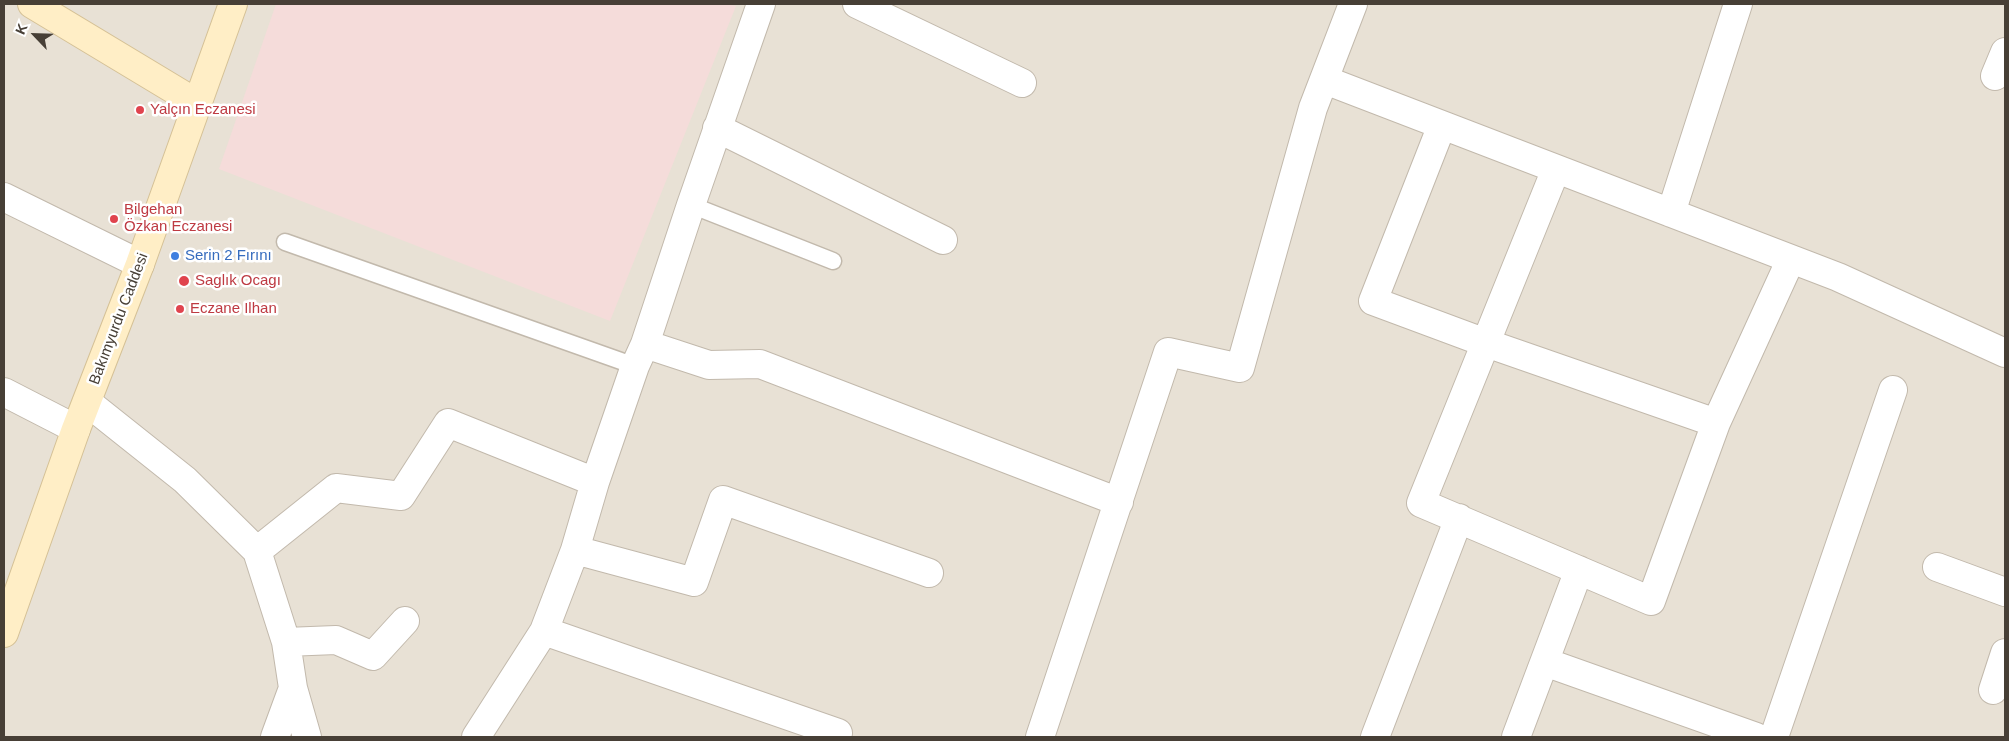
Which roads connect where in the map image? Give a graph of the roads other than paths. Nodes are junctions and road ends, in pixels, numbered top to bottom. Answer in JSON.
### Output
{"nodes":[{"id":1,"x":32,"y":4,"type":"edge"},
{"id":2,"x":232,"y":4,"type":"edge"},
{"id":3,"x":761,"y":4,"type":"edge"},
{"id":4,"x":857,"y":4,"type":"edge"},
{"id":5,"x":1353,"y":4,"type":"edge"},
{"id":6,"x":1738,"y":4,"type":"edge"},
{"id":7,"x":1325,"y":80,"type":"junction"},
{"id":8,"x":1022,"y":83,"type":"dead end"},
{"id":9,"x":198,"y":104,"type":"junction"},
{"id":10,"x":1442,"y":125,"type":"junction"},
{"id":11,"x":718,"y":128,"type":"junction"},
{"id":12,"x":1556,"y":169,"type":"junction"},
{"id":13,"x":4,"y":197,"type":"edge"},
{"id":14,"x":691,"y":204,"type":"junction"},
{"id":15,"x":1671,"y":213,"type":"junction"},
{"id":16,"x":944,"y":240,"type":"dead end"},
{"id":17,"x":286,"y":242,"type":"dead end"},
{"id":18,"x":1791,"y":259,"type":"junction"},
{"id":19,"x":833,"y":260,"type":"dead end"},
{"id":20,"x":140,"y":264,"type":"junction"},
{"id":21,"x":1486,"y":343,"type":"junction"},
{"id":22,"x":2005,"y":353,"type":"edge"},
{"id":23,"x":640,"y":355,"type":"junction"},
{"id":24,"x":1893,"y":390,"type":"dead end"},
{"id":25,"x":4,"y":392,"type":"edge"},
{"id":26,"x":87,"y":402,"type":"junction"},
{"id":27,"x":1716,"y":423,"type":"junction"},
{"id":28,"x":76,"y":429,"type":"junction"},
{"id":29,"x":595,"y":482,"type":"junction"},
{"id":30,"x":1119,"y":502,"type":"junction"},
{"id":31,"x":1459,"y":518,"type":"junction"},
{"id":32,"x":575,"y":550,"type":"junction"},
{"id":33,"x":257,"y":551,"type":"junction"},
{"id":34,"x":1936,"y":567,"type":"dead end"},
{"id":35,"x":1580,"y":570,"type":"junction"},
{"id":36,"x":928,"y":573,"type":"dead end"},
{"id":37,"x":2005,"y":592,"type":"edge"},
{"id":38,"x":10,"y":597,"type":"edge"},
{"id":39,"x":404,"y":622,"type":"dead end"},
{"id":40,"x":544,"y":631,"type":"junction"},
{"id":41,"x":4,"y":633,"type":"edge"},
{"id":42,"x":286,"y":642,"type":"junction"},
{"id":43,"x":2005,"y":653,"type":"edge"},
{"id":44,"x":1545,"y":662,"type":"junction"},
{"id":45,"x":293,"y":688,"type":"junction"},
{"id":46,"x":1993,"y":690,"type":"dead end"},
{"id":47,"x":838,"y":734,"type":"dead end"},
{"id":48,"x":275,"y":737,"type":"edge"},
{"id":49,"x":307,"y":737,"type":"edge"},
{"id":50,"x":476,"y":737,"type":"edge"},
{"id":51,"x":1040,"y":737,"type":"edge"},
{"id":52,"x":1375,"y":737,"type":"edge"},
{"id":53,"x":1516,"y":737,"type":"edge"},
{"id":54,"x":1756,"y":737,"type":"edge"},
{"id":55,"x":1774,"y":737,"type":"edge"}],
"edges":[{"from":1,"to":9,"type":"main road"},
{"from":2,"to":9,"type":"main road","name":"Bakımyurdu Caddesi"},
{"from":3,"to":11,"type":"street"},
{"from":4,"to":8,"type":"street"},
{"from":5,"to":7,"type":"street"},
{"from":6,"to":15,"type":"street"},
{"from":7,"to":10,"type":"street"},
{"from":7,"to":30,"type":"street"},
{"from":9,"to":20,"type":"main road","name":"Bakımyurdu Caddesi"},
{"from":10,"to":12,"type":"street"},
{"from":10,"to":21,"type":"street"},
{"from":11,"to":14,"type":"street"},
{"from":11,"to":16,"type":"street"},
{"from":12,"to":15,"type":"street"},
{"from":12,"to":21,"type":"street"},
{"from":13,"to":20,"type":"street"},
{"from":14,"to":19,"type":"lane"},
{"from":14,"to":23,"type":"street"},
{"from":15,"to":18,"type":"street"},
{"from":17,"to":23,"type":"lane"},
{"from":18,"to":22,"type":"street"},
{"from":18,"to":27,"type":"street"},
{"from":20,"to":26,"type":"main road","name":"Bakımyurdu Caddesi"},
{"from":21,"to":27,"type":"street"},
{"from":21,"to":31,"type":"street"},
{"from":23,"to":29,"type":"street"},
{"from":23,"to":30,"type":"street"},
{"from":24,"to":55,"type":"street"},
{"from":25,"to":28,"type":"street"},
{"from":26,"to":28,"type":"main road","name":"Bakımyurdu Caddesi"},
{"from":26,"to":33,"type":"street"},
{"from":27,"to":35,"type":"street"},
{"from":28,"to":38,"type":"main road","name":"Bakımyurdu Caddesi"},
{"from":29,"to":32,"type":"street"},
{"from":29,"to":33,"type":"street"},
{"from":30,"to":51,"type":"street"},
{"from":31,"to":35,"type":"street"},
{"from":31,"to":52,"type":"street"},
{"from":32,"to":36,"type":"street"},
{"from":32,"to":40,"type":"street"},
{"from":33,"to":42,"type":"street"},
{"from":34,"to":37,"type":"street"},
{"from":35,"to":44,"type":"street"},
{"from":38,"to":41,"type":"main road","name":"Bakımyurdu Caddesi"},
{"from":39,"to":42,"type":"street"},
{"from":40,"to":47,"type":"street"},
{"from":40,"to":50,"type":"street"},
{"from":42,"to":45,"type":"street"},
{"from":43,"to":46,"type":"street"},
{"from":44,"to":53,"type":"street"},
{"from":44,"to":54,"type":"street"},
{"from":45,"to":48,"type":"street"},
{"from":45,"to":49,"type":"street"}]}
